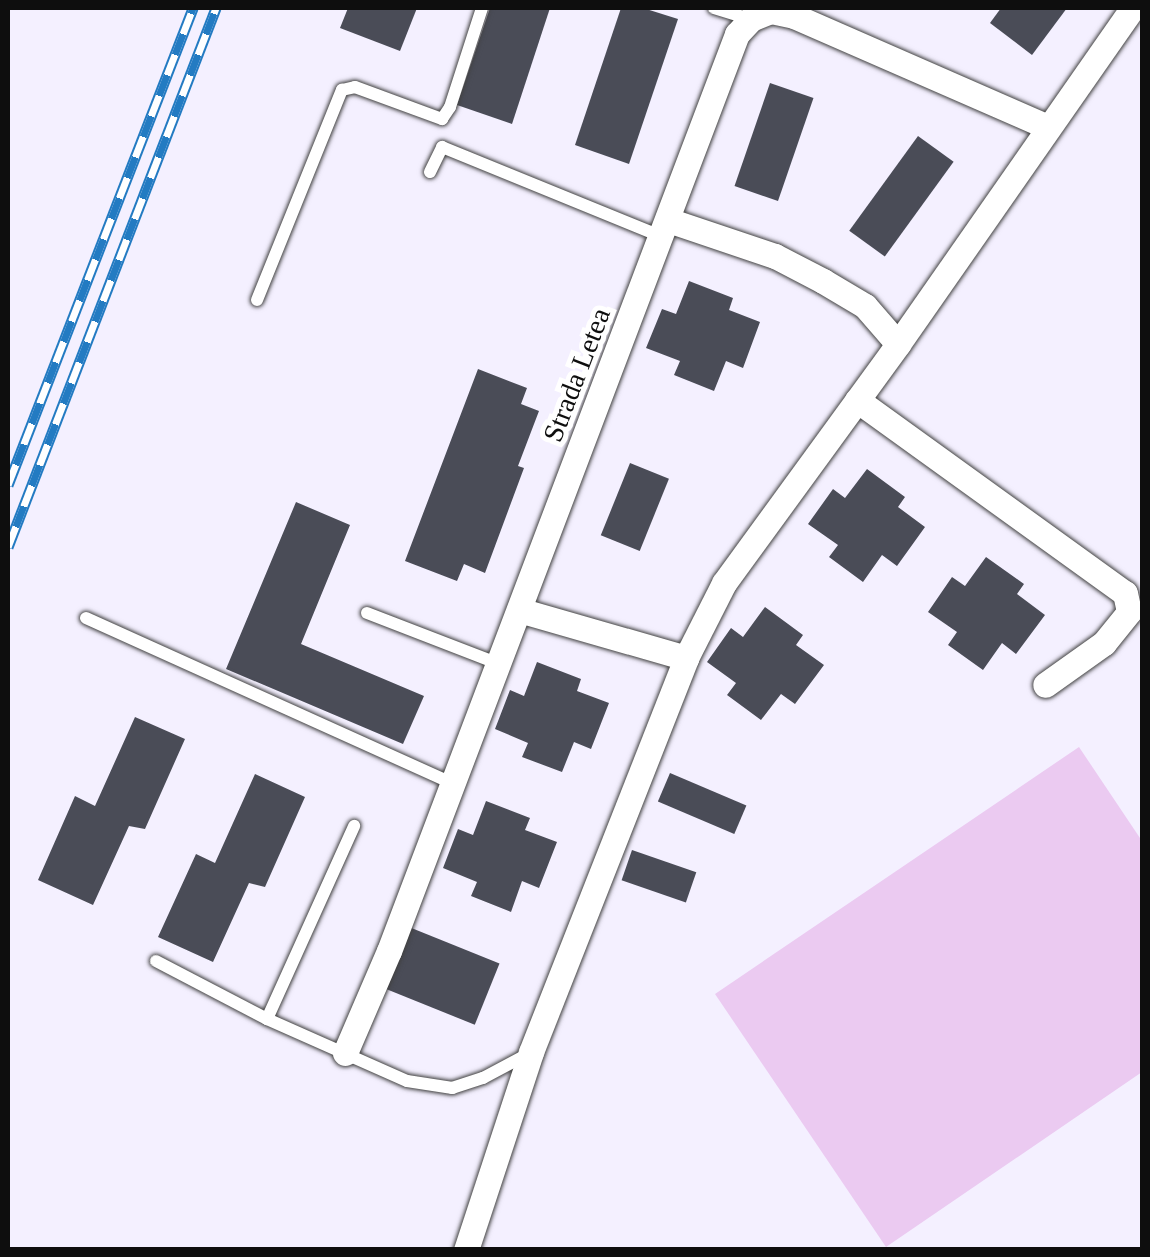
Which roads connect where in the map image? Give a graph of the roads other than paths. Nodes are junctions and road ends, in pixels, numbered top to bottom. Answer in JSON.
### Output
{"nodes":[{"id":1,"x":482,"y":8,"type":"edge"},
{"id":2,"x":714,"y":8,"type":"edge"},
{"id":3,"x":1132,"y":8,"type":"edge"},
{"id":4,"x":751,"y":19,"type":"junction"},
{"id":5,"x":442,"y":118,"type":"junction"},
{"id":6,"x":1046,"y":126,"type":"junction"},
{"id":7,"x":442,"y":147,"type":"junction"},
{"id":8,"x":430,"y":172,"type":"dead end"},
{"id":9,"x":665,"y":229,"type":"junction"},
{"id":10,"x":257,"y":300,"type":"dead end"},
{"id":11,"x":898,"y":344,"type":"junction"},
{"id":12,"x":857,"y":400,"type":"junction"},
{"id":13,"x":519,"y":610,"type":"junction"},
{"id":14,"x":367,"y":613,"type":"dead end"},
{"id":15,"x":86,"y":618,"type":"dead end"},
{"id":16,"x":686,"y":658,"type":"junction"},
{"id":17,"x":499,"y":664,"type":"junction"},
{"id":18,"x":1045,"y":685,"type":"dead end"},
{"id":19,"x":453,"y":784,"type":"junction"},
{"id":20,"x":354,"y":826,"type":"dead end"},
{"id":21,"x":156,"y":961,"type":"dead end"},
{"id":22,"x":268,"y":1019,"type":"junction"},
{"id":23,"x":531,"y":1052,"type":"junction"},
{"id":24,"x":345,"y":1054,"type":"junction"},
{"id":25,"x":466,"y":1250,"type":"edge"}],
"edges":[{"from":1,"to":5,"type":"lane"},
{"from":2,"to":4,"type":"lane"},
{"from":3,"to":6,"type":"street"},
{"from":4,"to":6,"type":"street"},
{"from":4,"to":9,"type":"street","name":"Strada Letea"},
{"from":5,"to":7,"type":"lane"},
{"from":5,"to":10,"type":"lane"},
{"from":6,"to":11,"type":"street"},
{"from":7,"to":8,"type":"lane"},
{"from":7,"to":9,"type":"lane"},
{"from":9,"to":11,"type":"street"},
{"from":9,"to":13,"type":"street","name":"Strada Letea"},
{"from":11,"to":12,"type":"street"},
{"from":12,"to":16,"type":"street"},
{"from":12,"to":18,"type":"street"},
{"from":13,"to":16,"type":"street"},
{"from":13,"to":17,"type":"street","name":"Strada Letea"},
{"from":14,"to":17,"type":"lane"},
{"from":15,"to":19,"type":"lane"},
{"from":16,"to":23,"type":"street"},
{"from":17,"to":19,"type":"street","name":"Strada Letea"},
{"from":19,"to":24,"type":"street","name":"Strada Letea"},
{"from":20,"to":22,"type":"lane"},
{"from":21,"to":22,"type":"lane"},
{"from":22,"to":24,"type":"lane"},
{"from":23,"to":24,"type":"lane"},
{"from":23,"to":25,"type":"street"}]}
